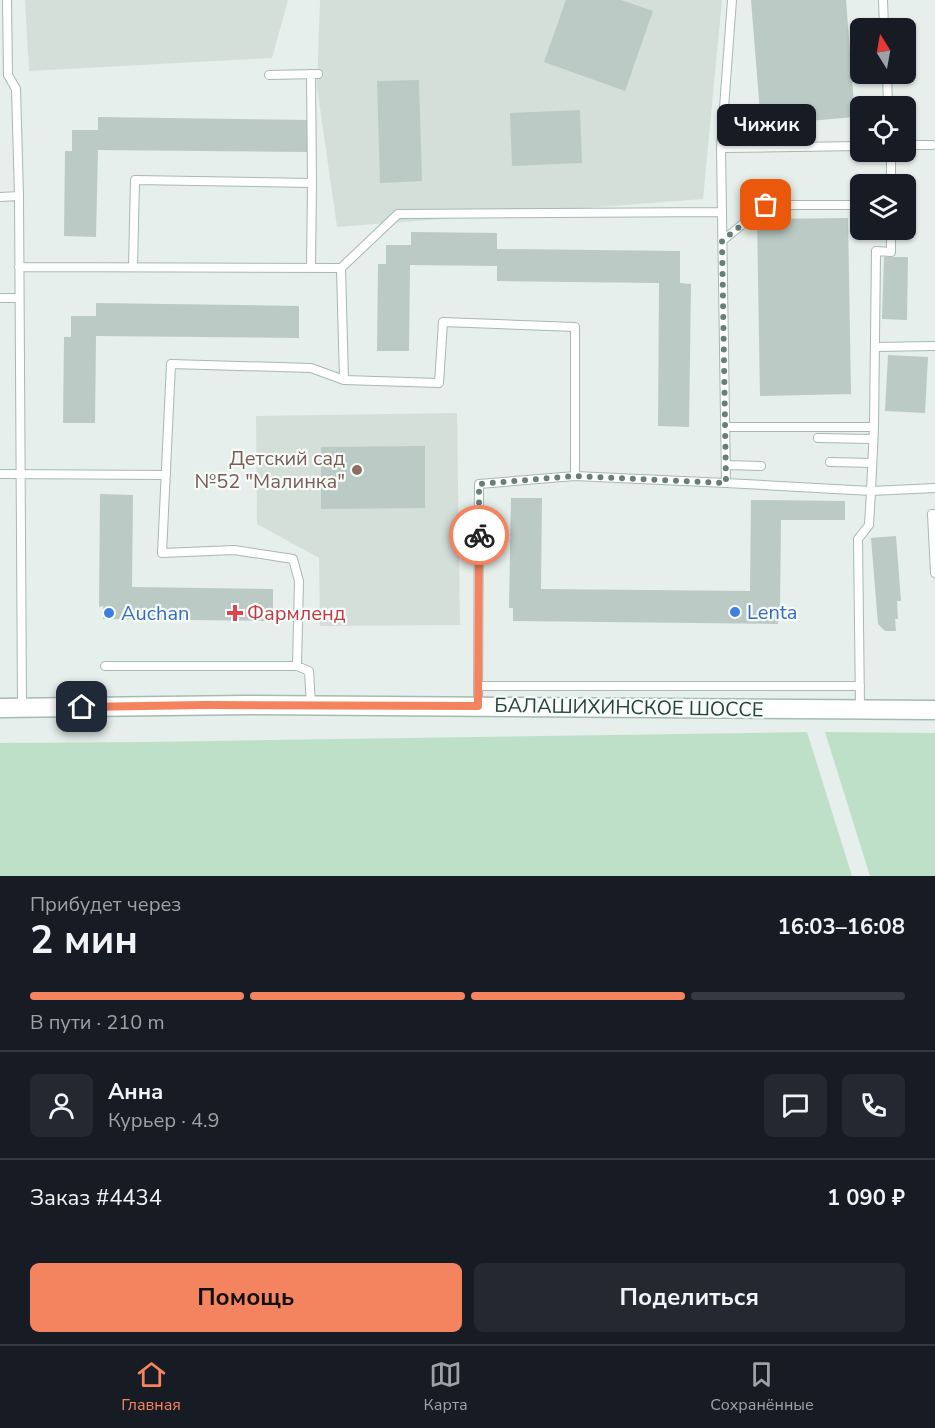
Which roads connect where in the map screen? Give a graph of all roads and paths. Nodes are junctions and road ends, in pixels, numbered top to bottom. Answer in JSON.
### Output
{"nodes":[{"id":1,"x":7,"y":0,"type":"edge"},
{"id":2,"x":732,"y":0,"type":"edge"},
{"id":3,"x":883,"y":0,"type":"edge"},
{"id":4,"x":884,"y":18,"type":"edge"},
{"id":5,"x":4,"y":75,"type":"edge"},
{"id":6,"x":269,"y":75,"type":"dead end"},
{"id":7,"x":932,"y":145,"type":"dead end"},
{"id":8,"x":850,"y":146,"type":"edge"},
{"id":9,"x":916,"y":146,"type":"edge"},
{"id":10,"x":721,"y":148,"type":"junction"},
{"id":11,"x":312,"y":183,"type":"junction"},
{"id":12,"x":19,"y":196,"type":"junction"},
{"id":13,"x":0,"y":197,"type":"edge"},
{"id":14,"x":850,"y":205,"type":"edge"},
{"id":15,"x":722,"y":212,"type":"junction"},
{"id":16,"x":891,"y":240,"type":"edge"},
{"id":17,"x":722,"y":241,"type":"junction"},
{"id":18,"x":19,"y":267,"type":"junction"},
{"id":19,"x":133,"y":267,"type":"junction"},
{"id":20,"x":341,"y":267,"type":"junction"},
{"id":21,"x":311,"y":268,"type":"junction"},
{"id":22,"x":0,"y":298,"type":"edge"},
{"id":23,"x":19,"y":298,"type":"junction"},
{"id":24,"x":935,"y":346,"type":"edge"},
{"id":25,"x":875,"y":347,"type":"junction"},
{"id":26,"x":344,"y":380,"type":"junction"},
{"id":27,"x":725,"y":427,"type":"junction"},
{"id":28,"x":874,"y":427,"type":"junction"},
{"id":29,"x":818,"y":438,"type":"dead end"},
{"id":30,"x":873,"y":439,"type":"junction"},
{"id":31,"x":830,"y":462,"type":"dead end"},
{"id":32,"x":872,"y":463,"type":"junction"},
{"id":33,"x":726,"y":465,"type":"junction"},
{"id":34,"x":761,"y":466,"type":"dead end"},
{"id":35,"x":20,"y":473,"type":"junction"},
{"id":36,"x":0,"y":474,"type":"edge"},
{"id":37,"x":166,"y":475,"type":"junction"},
{"id":38,"x":575,"y":476,"type":"junction"},
{"id":39,"x":726,"y":483,"type":"junction"},
{"id":40,"x":935,"y":488,"type":"edge"},
{"id":41,"x":871,"y":491,"type":"junction"},
{"id":42,"x":935,"y":514,"type":"edge"},
{"id":43,"x":935,"y":573,"type":"edge"},
{"id":44,"x":105,"y":666,"type":"dead end"},
{"id":45,"x":297,"y":666,"type":"junction"},
{"id":46,"x":478,"y":686,"type":"junction"},
{"id":47,"x":860,"y":686,"type":"junction"},
{"id":48,"x":311,"y":705,"type":"junction"},
{"id":49,"x":478,"y":706,"type":"junction"},
{"id":50,"x":22,"y":707,"type":"junction"},
{"id":51,"x":0,"y":708,"type":"edge"},
{"id":52,"x":860,"y":710,"type":"junction"},
{"id":53,"x":935,"y":710,"type":"edge"}],
"edges":[{"from":1,"to":5,"type":"lane"},
{"from":2,"to":10,"type":"lane"},
{"from":3,"to":4,"type":"lane"},
{"from":5,"to":12,"type":"lane"},
{"from":6,"to":11,"type":"lane"},
{"from":7,"to":9,"type":"lane"},
{"from":8,"to":10,"type":"lane"},
{"from":10,"to":15,"type":"lane"},
{"from":11,"to":19,"type":"lane"},
{"from":11,"to":21,"type":"lane"},
{"from":12,"to":13,"type":"lane"},
{"from":12,"to":18,"type":"lane"},
{"from":14,"to":17,"type":"lane"},
{"from":15,"to":17,"type":"lane"},
{"from":15,"to":20,"type":"lane"},
{"from":16,"to":25,"type":"lane"},
{"from":17,"to":27,"type":"lane"},
{"from":18,"to":19,"type":"lane"},
{"from":18,"to":23,"type":"lane"},
{"from":19,"to":21,"type":"lane"},
{"from":20,"to":21,"type":"lane"},
{"from":20,"to":26,"type":"lane"},
{"from":22,"to":23,"type":"lane"},
{"from":23,"to":35,"type":"lane"},
{"from":24,"to":25,"type":"lane"},
{"from":25,"to":28,"type":"lane"},
{"from":26,"to":37,"type":"lane"},
{"from":26,"to":38,"type":"lane"},
{"from":27,"to":28,"type":"lane"},
{"from":27,"to":33,"type":"lane"},
{"from":28,"to":30,"type":"lane"},
{"from":29,"to":30,"type":"lane"},
{"from":30,"to":32,"type":"lane"},
{"from":31,"to":32,"type":"lane"},
{"from":32,"to":41,"type":"lane"},
{"from":33,"to":34,"type":"lane"},
{"from":33,"to":39,"type":"lane"},
{"from":35,"to":36,"type":"lane"},
{"from":35,"to":37,"type":"lane"},
{"from":35,"to":50,"type":"lane"},
{"from":37,"to":45,"type":"lane"},
{"from":38,"to":39,"type":"lane"},
{"from":38,"to":46,"type":"lane"},
{"from":39,"to":41,"type":"lane"},
{"from":40,"to":41,"type":"lane"},
{"from":41,"to":47,"type":"lane"},
{"from":42,"to":43,"type":"lane"},
{"from":44,"to":45,"type":"lane"},
{"from":45,"to":48,"type":"lane"},
{"from":46,"to":47,"type":"lane"},
{"from":46,"to":49,"type":"lane"},
{"from":47,"to":52,"type":"lane"},
{"from":48,"to":49,"type":"main road","name":"БАЛАШИХИНСКОЕ ШОССЕ"},
{"from":48,"to":50,"type":"main road","name":"БАЛАШИХИНСКОЕ ШОССЕ"},
{"from":49,"to":52,"type":"main road","name":"БАЛАШИХИНСКОЕ ШОССЕ"},
{"from":50,"to":51,"type":"main road","name":"БАЛАШИХИНСКОЕ ШОССЕ"},
{"from":52,"to":53,"type":"main road","name":"БАЛАШИХИНСКОЕ ШОССЕ"}]}
